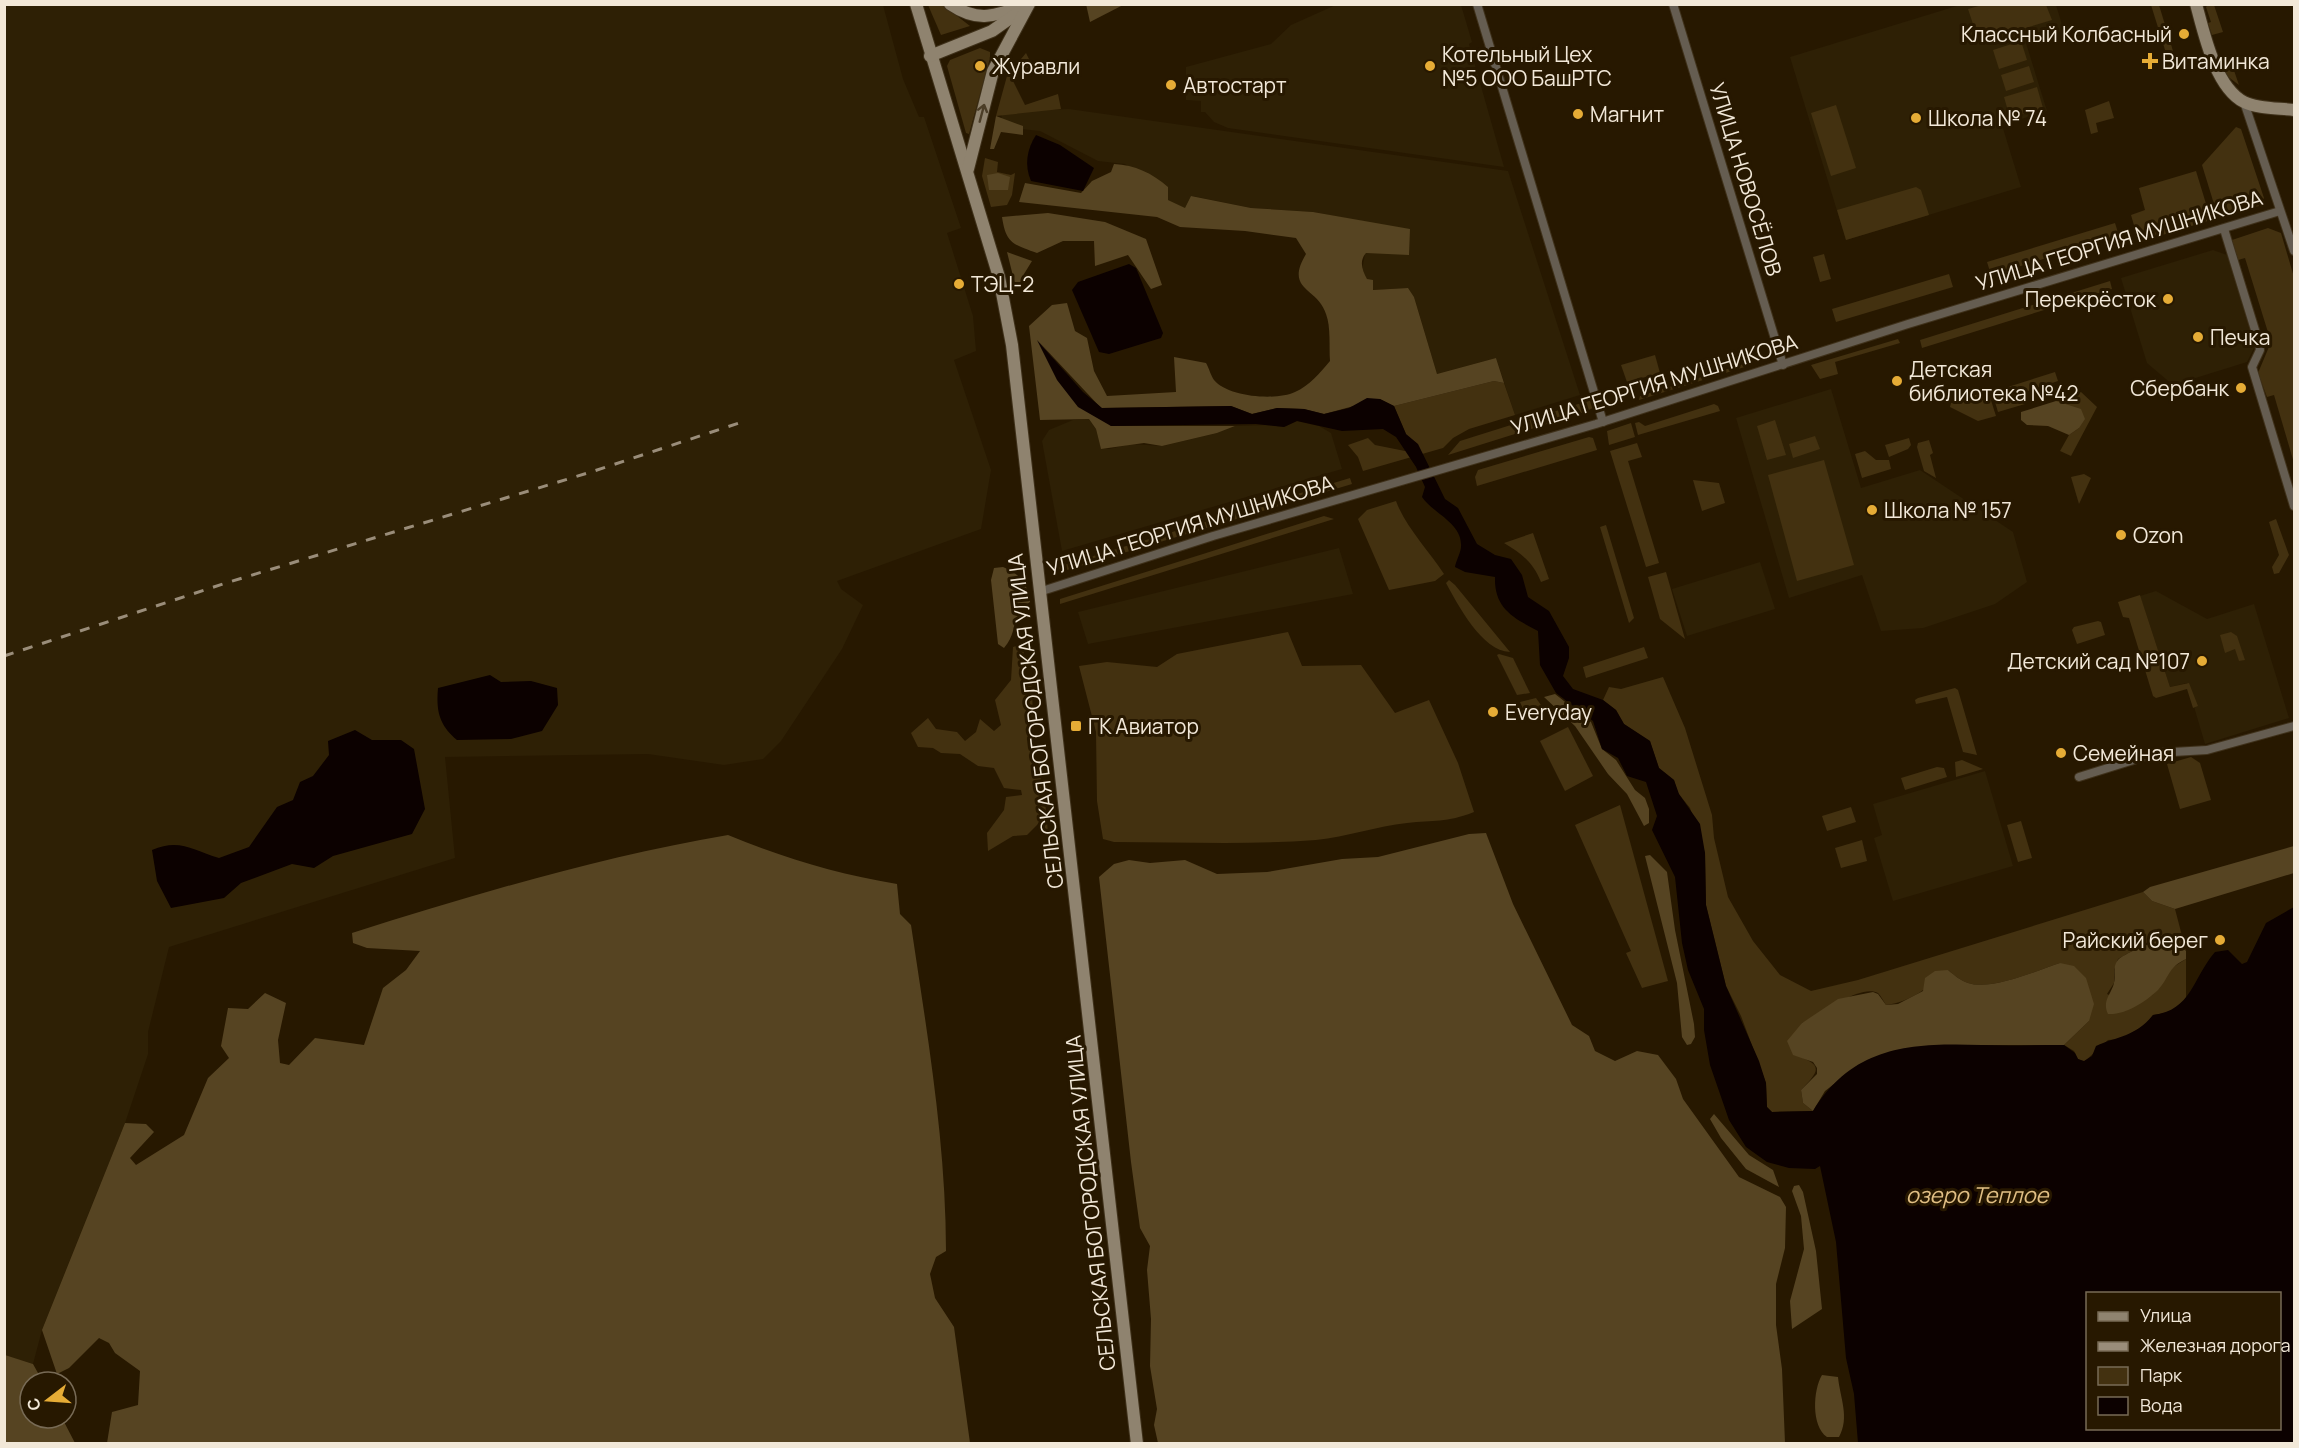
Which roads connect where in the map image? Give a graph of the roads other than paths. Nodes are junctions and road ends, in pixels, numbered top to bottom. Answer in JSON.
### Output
{"nodes":[{"id":1,"x":916,"y":4,"type":"edge"},
{"id":2,"x":950,"y":4,"type":"edge"},
{"id":3,"x":1028,"y":4,"type":"edge"},
{"id":4,"x":1477,"y":4,"type":"edge"},
{"id":5,"x":1673,"y":4,"type":"edge"},
{"id":6,"x":2196,"y":4,"type":"edge"},
{"id":7,"x":930,"y":56,"type":"junction"},
{"id":8,"x":2244,"y":102,"type":"junction"},
{"id":9,"x":2295,"y":110,"type":"edge"},
{"id":10,"x":967,"y":170,"type":"junction"},
{"id":11,"x":2280,"y":211,"type":"junction"},
{"id":12,"x":2224,"y":229,"type":"junction"},
{"id":13,"x":2295,"y":251,"type":"edge"},
{"id":14,"x":1783,"y":365,"type":"junction"},
{"id":15,"x":1604,"y":422,"type":"junction"},
{"id":16,"x":2295,"y":506,"type":"edge"},
{"id":17,"x":1039,"y":592,"type":"junction"},
{"id":18,"x":2295,"y":726,"type":"edge"},
{"id":19,"x":2079,"y":777,"type":"dead end"},
{"id":20,"x":1137,"y":1443,"type":"edge"}],
"edges":[{"from":1,"to":7,"type":"main road","name":"СЕЛЬСКАЯ БОГОРОДСКАЯ УЛИЦА"},
{"from":2,"to":3,"type":"main road"},
{"from":3,"to":7,"type":"main road"},
{"from":10,"to":3,"type":"main road","one_way":true},
{"from":4,"to":15,"type":"street"},
{"from":5,"to":14,"type":"street","name":"УЛИЦА НОВОСЁЛОВ"},
{"from":6,"to":8,"type":"main road"},
{"from":7,"to":10,"type":"main road","name":"СЕЛЬСКАЯ БОГОРОДСКАЯ УЛИЦА"},
{"from":8,"to":9,"type":"main road"},
{"from":8,"to":11,"type":"street"},
{"from":10,"to":17,"type":"main road","name":"СЕЛЬСКАЯ БОГОРОДСКАЯ УЛИЦА"},
{"from":11,"to":12,"type":"street","name":"УЛИЦА ГЕОРГИЯ МУШНИКОВА"},
{"from":11,"to":13,"type":"street"},
{"from":12,"to":14,"type":"street","name":"УЛИЦА ГЕОРГИЯ МУШНИКОВА"},
{"from":12,"to":16,"type":"street"},
{"from":14,"to":15,"type":"street","name":"УЛИЦА ГЕОРГИЯ МУШНИКОВА"},
{"from":15,"to":17,"type":"street","name":"УЛИЦА ГЕОРГИЯ МУШНИКОВА"},
{"from":17,"to":20,"type":"main road","name":"СЕЛЬСКАЯ БОГОРОДСКАЯ УЛИЦА"},
{"from":18,"to":19,"type":"street"}]}
